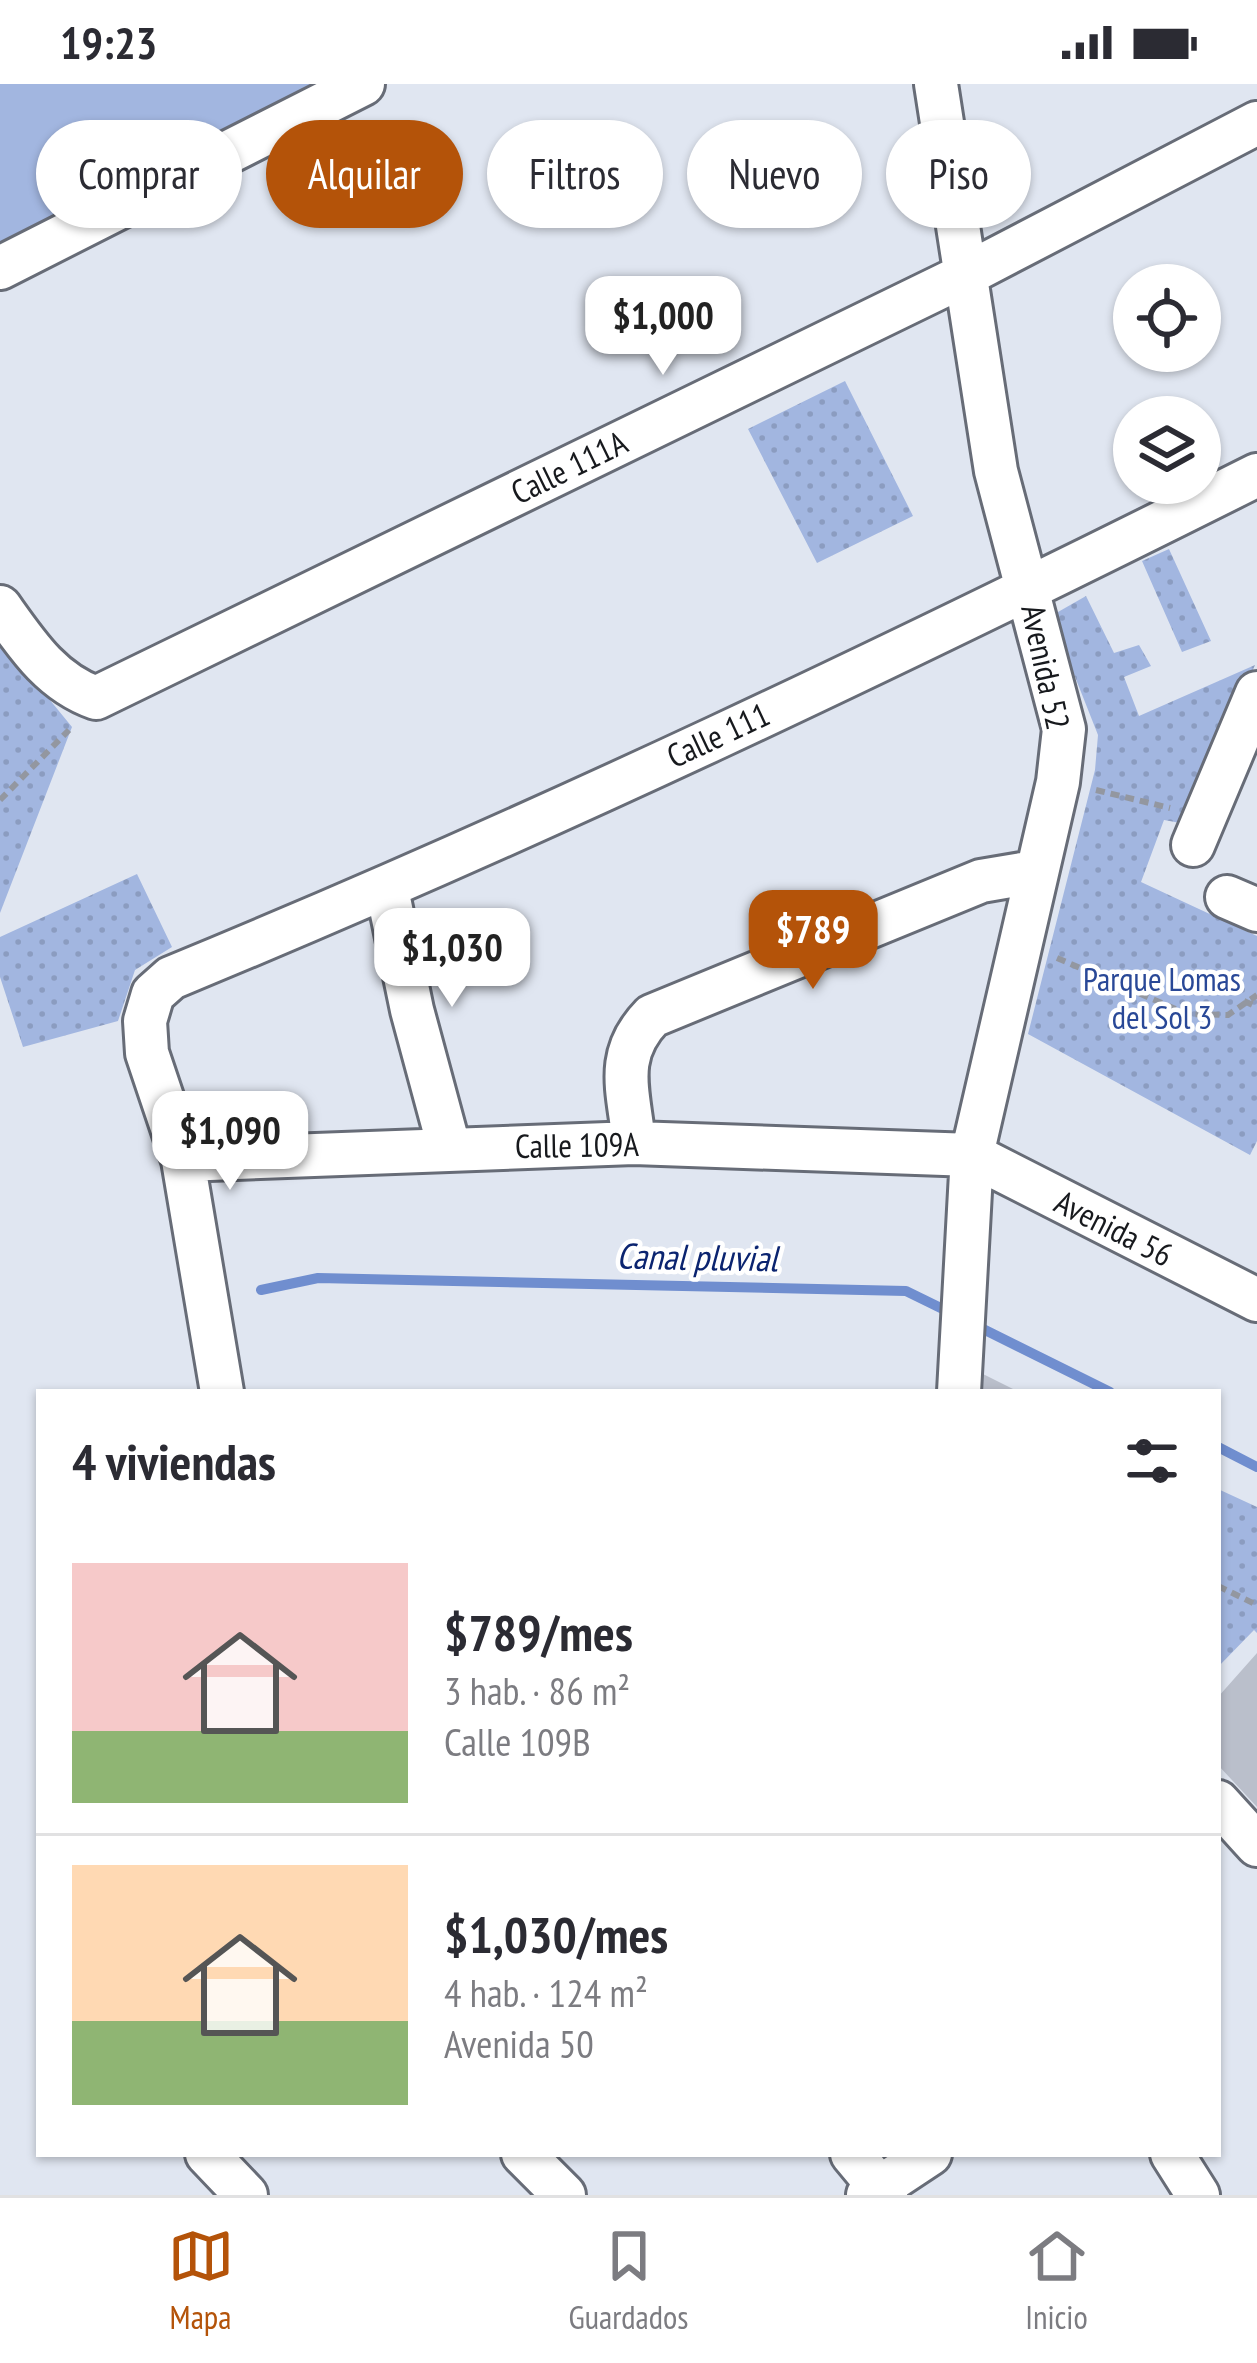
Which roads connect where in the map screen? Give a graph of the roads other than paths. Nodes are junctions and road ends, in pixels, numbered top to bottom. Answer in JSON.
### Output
{"nodes":[{"id":1,"x":362,"y":84,"type":"edge"},
{"id":2,"x":937,"y":84,"type":"edge"},
{"id":3,"x":1257,"y":123,"type":"edge"},
{"id":4,"x":0,"y":268,"type":"edge"},
{"id":5,"x":963,"y":276,"type":"junction"},
{"id":6,"x":1257,"y":476,"type":"edge"},
{"id":7,"x":1030,"y":590,"type":"junction"},
{"id":8,"x":0,"y":607,"type":"edge"},
{"id":9,"x":1257,"y":693,"type":"edge"},
{"id":10,"x":1193,"y":845,"type":"dead end"},
{"id":11,"x":1034,"y":872,"type":"junction"},
{"id":12,"x":387,"y":889,"type":"junction"},
{"id":13,"x":634,"y":1143,"type":"junction"},
{"id":14,"x":449,"y":1148,"type":"junction"},
{"id":15,"x":972,"y":1155,"type":"junction"},
{"id":16,"x":183,"y":1160,"type":"junction"},
{"id":17,"x":1257,"y":1300,"type":"edge"},
{"id":18,"x":958,"y":1381,"type":"edge"},
{"id":19,"x":221,"y":1389,"type":"edge"},
{"id":20,"x":1221,"y":1805,"type":"edge"},
{"id":21,"x":1257,"y":1845,"type":"edge"},
{"id":22,"x":210,"y":2157,"type":"edge"},
{"id":23,"x":526,"y":2157,"type":"edge"},
{"id":24,"x":854,"y":2157,"type":"edge"},
{"id":25,"x":926,"y":2157,"type":"edge"},
{"id":26,"x":1174,"y":2157,"type":"edge"},
{"id":27,"x":878,"y":2192,"type":"edge"},
{"id":28,"x":246,"y":2195,"type":"edge"},
{"id":29,"x":564,"y":2195,"type":"edge"},
{"id":30,"x":1198,"y":2195,"type":"edge"}],
"edges":[{"from":1,"to":4,"type":"street"},
{"from":2,"to":5,"type":"street","name":"Avenida 52"},
{"from":3,"to":5,"type":"street","name":"Calle 111A"},
{"from":5,"to":7,"type":"street","name":"Avenida 52"},
{"from":5,"to":8,"type":"street","name":"Calle 111A"},
{"from":6,"to":7,"type":"street","name":"Calle 111"},
{"from":7,"to":11,"type":"street","name":"Avenida 52"},
{"from":7,"to":12,"type":"street","name":"Calle 111"},
{"from":9,"to":10,"type":"street"},
{"from":11,"to":13,"type":"street"},
{"from":11,"to":15,"type":"street","name":"Avenida 52"},
{"from":12,"to":14,"type":"street"},
{"from":12,"to":16,"type":"street","name":"Calle 111"},
{"from":13,"to":14,"type":"street","name":"Calle 109A"},
{"from":13,"to":15,"type":"street","name":"Calle 109A"},
{"from":14,"to":16,"type":"street","name":"Calle 109A"},
{"from":15,"to":17,"type":"street","name":"Avenida 56"},
{"from":15,"to":18,"type":"street","name":"Avenida 52"},
{"from":16,"to":19,"type":"street"},
{"from":20,"to":21,"type":"street"},
{"from":22,"to":28,"type":"street"},
{"from":23,"to":29,"type":"street"},
{"from":24,"to":27,"type":"street"},
{"from":25,"to":27,"type":"street"},
{"from":26,"to":30,"type":"street"}]}
